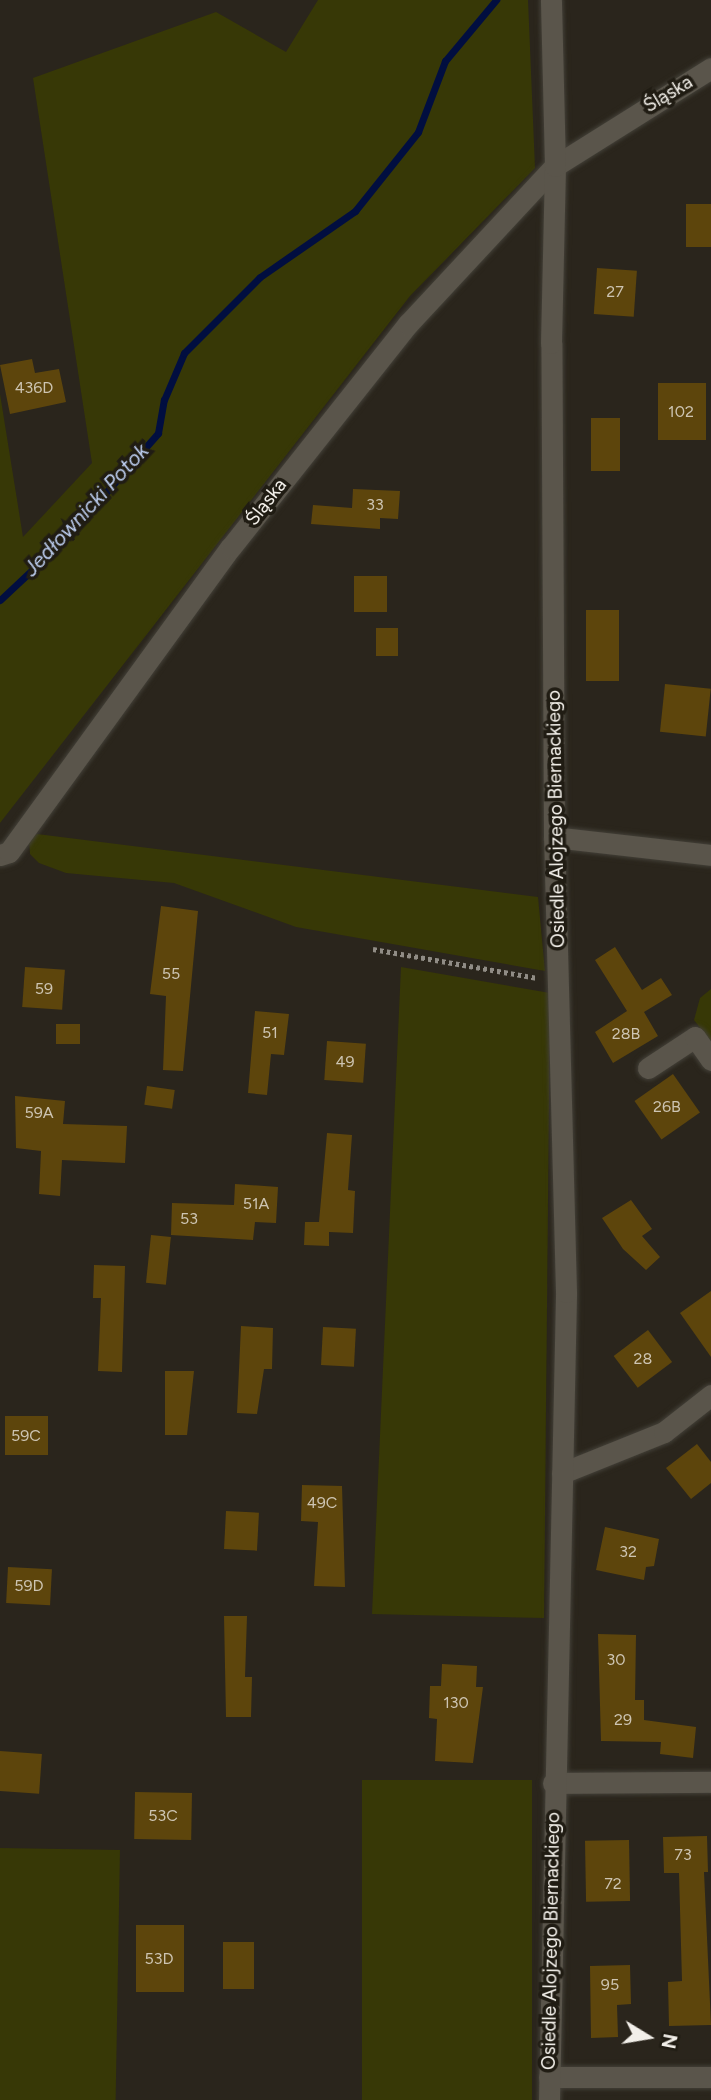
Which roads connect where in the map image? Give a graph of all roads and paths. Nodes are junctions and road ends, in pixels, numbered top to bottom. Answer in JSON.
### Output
{"nodes":[{"id":1,"x":551,"y":0,"type":"edge"},
{"id":2,"x":711,"y":68,"type":"edge"},
{"id":3,"x":555,"y":166,"type":"junction"},
{"id":4,"x":554,"y":837,"type":"junction"},
{"id":5,"x":0,"y":855,"type":"edge"},
{"id":6,"x":711,"y":855,"type":"edge"},
{"id":7,"x":373,"y":949,"type":"dead end"},
{"id":8,"x":559,"y":981,"type":"junction"},
{"id":9,"x":711,"y":1060,"type":"edge"},
{"id":10,"x":648,"y":1068,"type":"dead end"},
{"id":11,"x":711,"y":1395,"type":"edge"},
{"id":12,"x":562,"y":1473,"type":"junction"},
{"id":13,"x":711,"y":1782,"type":"edge"},
{"id":14,"x":553,"y":1783,"type":"junction"},
{"id":15,"x":548,"y":2077,"type":"junction"},
{"id":16,"x":711,"y":2077,"type":"edge"},
{"id":17,"x":549,"y":2100,"type":"edge"}],
"edges":[{"from":1,"to":3,"type":"street"},
{"from":2,"to":3,"type":"street","name":"Śląska"},
{"from":3,"to":4,"type":"street","name":"Osiedle Alojzego Biernackiego"},
{"from":3,"to":5,"type":"street","name":"Śląska"},
{"from":4,"to":6,"type":"street"},
{"from":4,"to":8,"type":"street","name":"Osiedle Alojzego Biernackiego"},
{"from":7,"to":8,"type":"path"},
{"from":8,"to":12,"type":"street","name":"Osiedle Alojzego Biernackiego"},
{"from":9,"to":10,"type":"street"},
{"from":11,"to":12,"type":"street"},
{"from":12,"to":14,"type":"street","name":"Osiedle Alojzego Biernackiego"},
{"from":13,"to":14,"type":"street"},
{"from":14,"to":15,"type":"street","name":"Osiedle Alojzego Biernackiego"},
{"from":15,"to":16,"type":"street"},
{"from":15,"to":17,"type":"street","name":"Osiedle Alojzego Biernackiego"}]}
